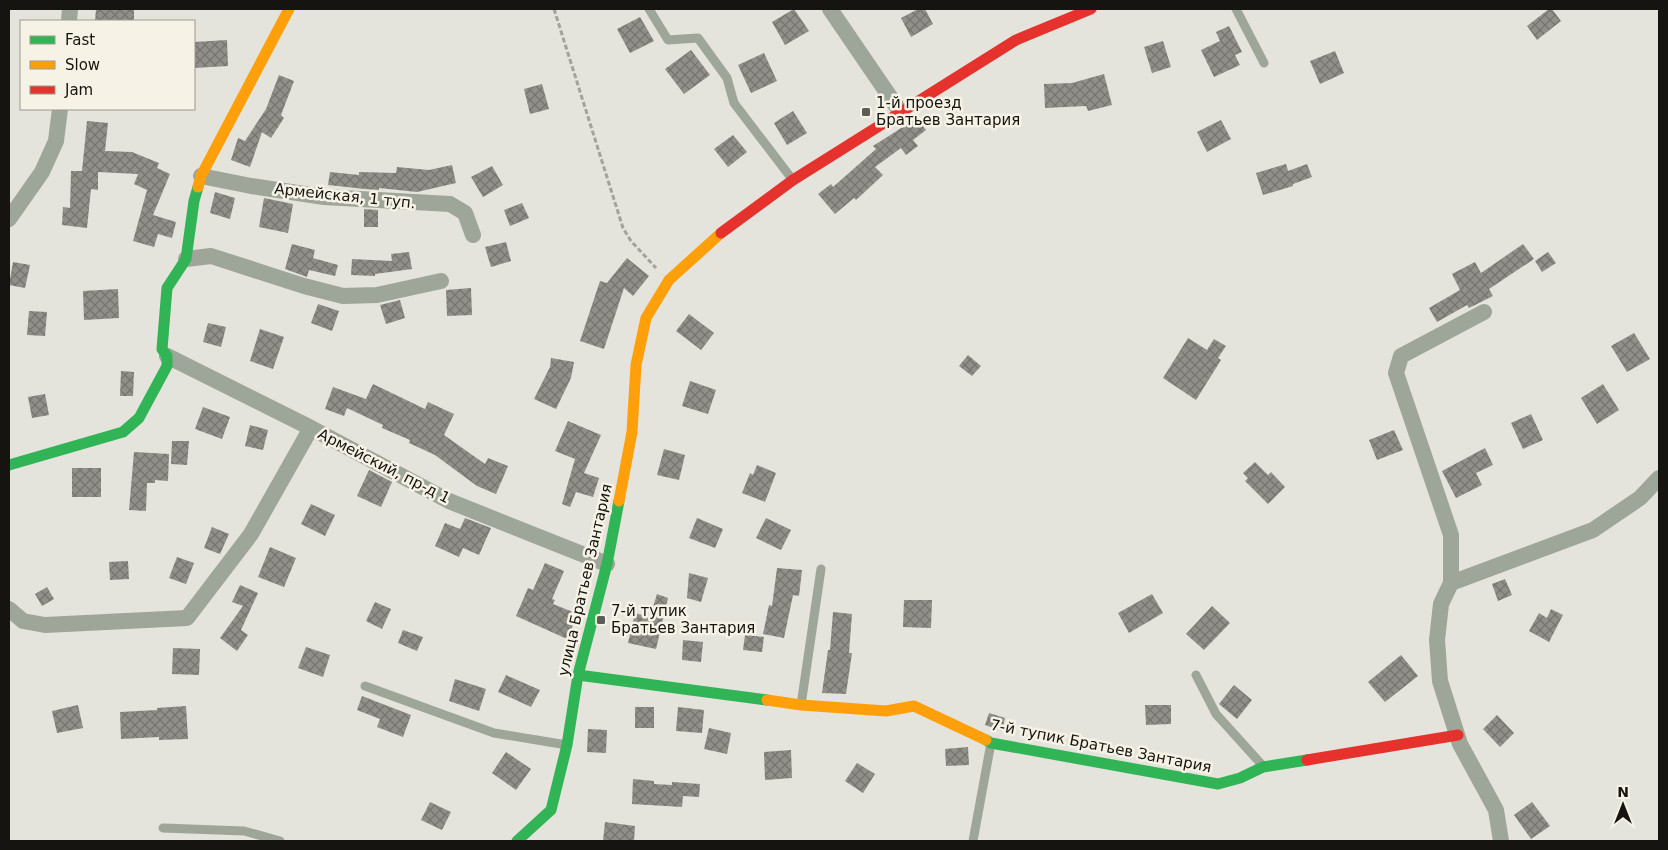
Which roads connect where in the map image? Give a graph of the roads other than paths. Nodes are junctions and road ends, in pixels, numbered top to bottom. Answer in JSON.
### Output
{"nodes":[{"id":1,"x":289,"y":9,"type":"edge"},
{"id":2,"x":650,"y":9,"type":"edge"},
{"id":3,"x":830,"y":9,"type":"edge"},
{"id":4,"x":1091,"y":9,"type":"edge"},
{"id":5,"x":1236,"y":9,"type":"edge"},
{"id":6,"x":1264,"y":63,"type":"dead end"},
{"id":7,"x":60,"y":110,"type":"edge"},
{"id":8,"x":901,"y":113,"type":"junction"},
{"id":9,"x":201,"y":176,"type":"junction"},
{"id":10,"x":793,"y":180,"type":"junction"},
{"id":11,"x":9,"y":219,"type":"edge"},
{"id":12,"x":474,"y":235,"type":"dead end"},
{"id":13,"x":186,"y":259,"type":"junction"},
{"id":14,"x":441,"y":281,"type":"dead end"},
{"id":15,"x":1484,"y":312,"type":"dead end"},
{"id":16,"x":167,"y":356,"type":"junction"},
{"id":17,"x":310,"y":428,"type":"junction"},
{"id":18,"x":9,"y":465,"type":"edge"},
{"id":19,"x":1659,"y":478,"type":"edge"},
{"id":20,"x":607,"y":564,"type":"junction"},
{"id":21,"x":822,"y":569,"type":"dead end"},
{"id":22,"x":1451,"y":584,"type":"junction"},
{"id":23,"x":9,"y":609,"type":"edge"},
{"id":24,"x":578,"y":674,"type":"junction"},
{"id":25,"x":1196,"y":674,"type":"dead end"},
{"id":26,"x":365,"y":686,"type":"dead end"},
{"id":27,"x":801,"y":705,"type":"junction"},
{"id":28,"x":1458,"y":735,"type":"junction"},
{"id":29,"x":991,"y":743,"type":"junction"},
{"id":30,"x":567,"y":745,"type":"junction"},
{"id":31,"x":1263,"y":767,"type":"junction"},
{"id":32,"x":163,"y":828,"type":"dead end"},
{"id":33,"x":280,"y":841,"type":"edge"},
{"id":34,"x":517,"y":841,"type":"edge"},
{"id":35,"x":973,"y":841,"type":"edge"},
{"id":36,"x":1501,"y":841,"type":"edge"}],
"edges":[{"from":1,"to":9,"type":"street"},
{"from":2,"to":10,"type":"lane"},
{"from":3,"to":8,"type":"street"},
{"from":4,"to":8,"type":"street","name":"улица Братьев Зантария"},
{"from":5,"to":6,"type":"lane"},
{"from":7,"to":11,"type":"street"},
{"from":8,"to":10,"type":"street","name":"улица Братьев Зантария"},
{"from":9,"to":12,"type":"street","name":"Армейская, 1 туп."},
{"from":9,"to":13,"type":"street"},
{"from":10,"to":20,"type":"street","name":"улица Братьев Зантария"},
{"from":13,"to":14,"type":"street"},
{"from":13,"to":16,"type":"street"},
{"from":15,"to":22,"type":"street"},
{"from":16,"to":17,"type":"street","name":"Армейский, пр-д 1"},
{"from":16,"to":18,"type":"street"},
{"from":17,"to":20,"type":"street","name":"Армейский, пр-д 1"},
{"from":17,"to":23,"type":"street"},
{"from":19,"to":22,"type":"street"},
{"from":20,"to":24,"type":"street","name":"улица Братьев Зантария"},
{"from":21,"to":27,"type":"lane"},
{"from":22,"to":28,"type":"street"},
{"from":24,"to":27,"type":"street","name":"7-й тупик Братьев Зантария"},
{"from":24,"to":30,"type":"street","name":"улица Братьев Зантария"},
{"from":25,"to":31,"type":"lane"},
{"from":26,"to":30,"type":"lane"},
{"from":27,"to":29,"type":"street","name":"7-й тупик Братьев Зантария"},
{"from":28,"to":31,"type":"street","name":"7-й тупик Братьев Зантария"},
{"from":28,"to":36,"type":"street"},
{"from":29,"to":31,"type":"street","name":"7-й тупик Братьев Зантария"},
{"from":29,"to":35,"type":"lane"},
{"from":30,"to":34,"type":"street","name":"улица Братьев Зантария"},
{"from":32,"to":33,"type":"lane"}]}
